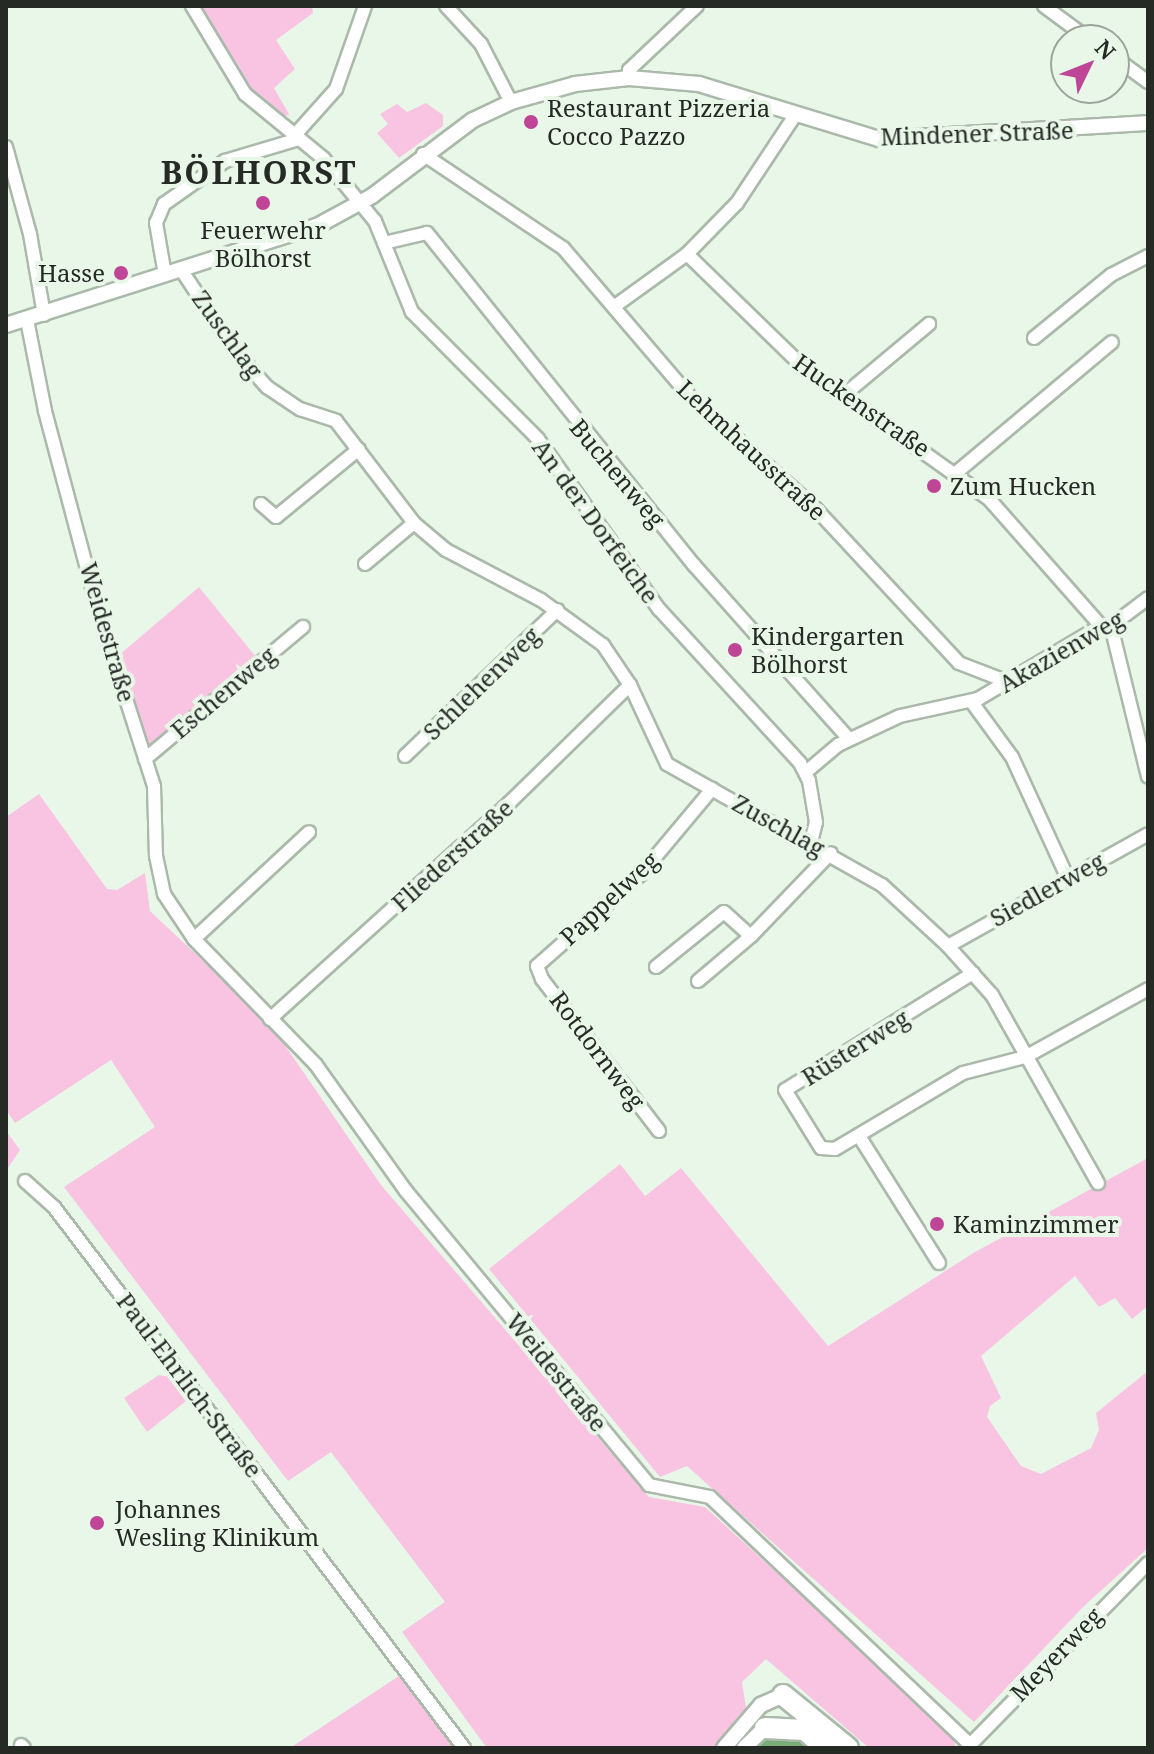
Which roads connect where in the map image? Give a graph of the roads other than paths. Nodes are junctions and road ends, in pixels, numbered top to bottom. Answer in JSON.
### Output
{"nodes":[{"id":1,"x":192,"y":6,"type":"edge"},
{"id":2,"x":365,"y":6,"type":"edge"},
{"id":3,"x":446,"y":6,"type":"edge"},
{"id":4,"x":697,"y":6,"type":"edge"},
{"id":5,"x":1044,"y":6,"type":"edge"},
{"id":6,"x":1068,"y":24,"type":"edge"},
{"id":7,"x":1130,"y":69,"type":"edge"},
{"id":8,"x":629,"y":78,"type":"junction"},
{"id":9,"x":1148,"y":82,"type":"edge"},
{"id":10,"x":511,"y":102,"type":"junction"},
{"id":11,"x":796,"y":114,"type":"junction"},
{"id":12,"x":1148,"y":123,"type":"edge"},
{"id":13,"x":297,"y":138,"type":"junction"},
{"id":14,"x":6,"y":147,"type":"edge"},
{"id":15,"x":423,"y":154,"type":"junction"},
{"id":16,"x":361,"y":203,"type":"junction"},
{"id":17,"x":384,"y":243,"type":"junction"},
{"id":18,"x":687,"y":254,"type":"junction"},
{"id":19,"x":1148,"y":256,"type":"edge"},
{"id":20,"x":182,"y":271,"type":"junction"},
{"id":21,"x":165,"y":275,"type":"junction"},
{"id":22,"x":615,"y":306,"type":"junction"},
{"id":23,"x":44,"y":315,"type":"junction"},
{"id":24,"x":27,"y":320,"type":"junction"},
{"id":25,"x":929,"y":324,"type":"dead end"},
{"id":26,"x":6,"y":325,"type":"edge"},
{"id":27,"x":1034,"y":338,"type":"dead end"},
{"id":28,"x":1112,"y":342,"type":"dead end"},
{"id":29,"x":844,"y":395,"type":"junction"},
{"id":30,"x":359,"y":449,"type":"junction"},
{"id":31,"x":957,"y":472,"type":"junction"},
{"id":32,"x":261,"y":504,"type":"dead end"},
{"id":33,"x":414,"y":523,"type":"junction"},
{"id":34,"x":365,"y":564,"type":"dead end"},
{"id":35,"x":1148,"y":598,"type":"edge"},
{"id":36,"x":557,"y":610,"type":"junction"},
{"id":37,"x":1106,"y":626,"type":"junction"},
{"id":38,"x":303,"y":627,"type":"dead end"},
{"id":39,"x":1008,"y":682,"type":"junction"},
{"id":40,"x":630,"y":685,"type":"junction"},
{"id":41,"x":971,"y":701,"type":"junction"},
{"id":42,"x":849,"y":739,"type":"junction"},
{"id":43,"x":405,"y":756,"type":"dead end"},
{"id":44,"x":145,"y":759,"type":"junction"},
{"id":45,"x":806,"y":772,"type":"junction"},
{"id":46,"x":1148,"y":777,"type":"edge"},
{"id":47,"x":712,"y":789,"type":"junction"},
{"id":48,"x":309,"y":832,"type":"dead end"},
{"id":49,"x":1148,"y":834,"type":"edge"},
{"id":50,"x":811,"y":842,"type":"junction"},
{"id":51,"x":831,"y":853,"type":"junction"},
{"id":52,"x":1068,"y":879,"type":"junction"},
{"id":53,"x":751,"y":936,"type":"junction"},
{"id":54,"x":194,"y":939,"type":"junction"},
{"id":55,"x":948,"y":946,"type":"junction"},
{"id":56,"x":656,"y":967,"type":"dead end"},
{"id":57,"x":537,"y":969,"type":"joint"},
{"id":58,"x":973,"y":973,"type":"junction"},
{"id":59,"x":698,"y":981,"type":"dead end"},
{"id":60,"x":1146,"y":993,"type":"edge"},
{"id":61,"x":270,"y":1019,"type":"junction"},
{"id":62,"x":1025,"y":1057,"type":"junction"},
{"id":63,"x":659,"y":1131,"type":"dead end"},
{"id":64,"x":859,"y":1136,"type":"junction"},
{"id":65,"x":25,"y":1181,"type":"dead end"},
{"id":66,"x":1098,"y":1183,"type":"dead end"},
{"id":67,"x":939,"y":1263,"type":"dead end"},
{"id":68,"x":1148,"y":1563,"type":"edge"},
{"id":69,"x":783,"y":1695,"type":"joint"},
{"id":70,"x":765,"y":1728,"type":"joint"},
{"id":71,"x":968,"y":1746,"type":"edge"},
{"id":72,"x":464,"y":1748,"type":"edge"},
{"id":73,"x":724,"y":1748,"type":"edge"},
{"id":74,"x":744,"y":1748,"type":"edge"},
{"id":75,"x":825,"y":1748,"type":"edge"},
{"id":76,"x":848,"y":1748,"type":"edge"}],
"edges":[{"from":1,"to":13,"type":"street","name":"An der Dorfeiche"},
{"from":2,"to":13,"type":"street"},
{"from":3,"to":10,"type":"street"},
{"from":4,"to":8,"type":"street"},
{"from":5,"to":6,"type":"street"},
{"from":7,"to":9,"type":"street"},
{"from":8,"to":10,"type":"street","name":"Mindener Straße"},
{"from":8,"to":11,"type":"street","name":"Mindener Straße"},
{"from":10,"to":15,"type":"street","name":"Mindener Straße"},
{"from":11,"to":12,"type":"street","name":"Mindener Straße"},
{"from":11,"to":18,"type":"street"},
{"from":13,"to":16,"type":"street","name":"An der Dorfeiche"},
{"from":13,"to":21,"type":"street"},
{"from":14,"to":23,"type":"street"},
{"from":15,"to":16,"type":"street","name":"Mindener Straße"},
{"from":15,"to":22,"type":"street","name":"Lehmhausstraße"},
{"from":16,"to":17,"type":"street","name":"An der Dorfeiche"},
{"from":16,"to":20,"type":"street","name":"Mindener Straße"},
{"from":17,"to":42,"type":"street","name":"Buchenweg"},
{"from":17,"to":45,"type":"street","name":"An der Dorfeiche"},
{"from":18,"to":22,"type":"street"},
{"from":18,"to":29,"type":"street","name":"Huckenstraße"},
{"from":19,"to":27,"type":"street"},
{"from":20,"to":21,"type":"street","name":"Mindener Straße"},
{"from":20,"to":30,"type":"street","name":"Zuschlag"},
{"from":21,"to":23,"type":"street","name":"Mindener Straße"},
{"from":22,"to":39,"type":"street","name":"Lehmhausstraße"},
{"from":23,"to":24,"type":"street","name":"Mindener Straße"},
{"from":24,"to":26,"type":"street","name":"Mindener Straße"},
{"from":24,"to":44,"type":"street","name":"Weidestraße"},
{"from":25,"to":29,"type":"street"},
{"from":28,"to":31,"type":"street"},
{"from":29,"to":31,"type":"street","name":"Huckenstraße"},
{"from":30,"to":32,"type":"street"},
{"from":30,"to":33,"type":"street","name":"Zuschlag"},
{"from":31,"to":37,"type":"street","name":"Huckenstraße"},
{"from":33,"to":34,"type":"street"},
{"from":33,"to":36,"type":"street","name":"Zuschlag"},
{"from":35,"to":37,"type":"street","name":"Akazienweg"},
{"from":36,"to":40,"type":"street","name":"Zuschlag"},
{"from":36,"to":43,"type":"street","name":"Schlehenweg"},
{"from":37,"to":39,"type":"street","name":"Akazienweg"},
{"from":37,"to":46,"type":"street"},
{"from":38,"to":44,"type":"street","name":"Eschenweg"},
{"from":39,"to":41,"type":"street","name":"Akazienweg"},
{"from":40,"to":47,"type":"street","name":"Zuschlag"},
{"from":40,"to":61,"type":"street","name":"Fliederstraße"},
{"from":41,"to":42,"type":"street","name":"Akazienweg"},
{"from":41,"to":52,"type":"street"},
{"from":42,"to":45,"type":"street","name":"Akazienweg"},
{"from":44,"to":54,"type":"street","name":"Weidestraße"},
{"from":45,"to":50,"type":"street"},
{"from":47,"to":50,"type":"street","name":"Zuschlag"},
{"from":47,"to":57,"type":"street","name":"Pappelweg"},
{"from":48,"to":54,"type":"street"},
{"from":49,"to":52,"type":"street","name":"Siedlerweg"},
{"from":50,"to":51,"type":"street","name":"Zuschlag"},
{"from":51,"to":53,"type":"street"},
{"from":51,"to":55,"type":"street","name":"Zuschlag"},
{"from":52,"to":55,"type":"street","name":"Siedlerweg"},
{"from":53,"to":56,"type":"street"},
{"from":53,"to":59,"type":"street"},
{"from":54,"to":61,"type":"street","name":"Weidestraße"},
{"from":55,"to":58,"type":"street","name":"Zuschlag"},
{"from":57,"to":63,"type":"street","name":"Rotdornweg"},
{"from":58,"to":62,"type":"street","name":"Zuschlag"},
{"from":58,"to":64,"type":"street","name":"Rüsterweg"},
{"from":60,"to":62,"type":"street","name":"Rüsterweg"},
{"from":61,"to":71,"type":"street","name":"Weidestraße"},
{"from":62,"to":64,"type":"street","name":"Rüsterweg"},
{"from":62,"to":66,"type":"street","name":"Zuschlag"},
{"from":64,"to":67,"type":"street"},
{"from":65,"to":72,"type":"street","name":"Paul-Ehrlich-Straße"},
{"from":68,"to":71,"type":"street","name":"Meyerweg"},
{"from":69,"to":73,"type":"street"},
{"from":69,"to":76,"type":"highway"},
{"from":70,"to":74,"type":"street"},
{"from":70,"to":75,"type":"highway"}]}
